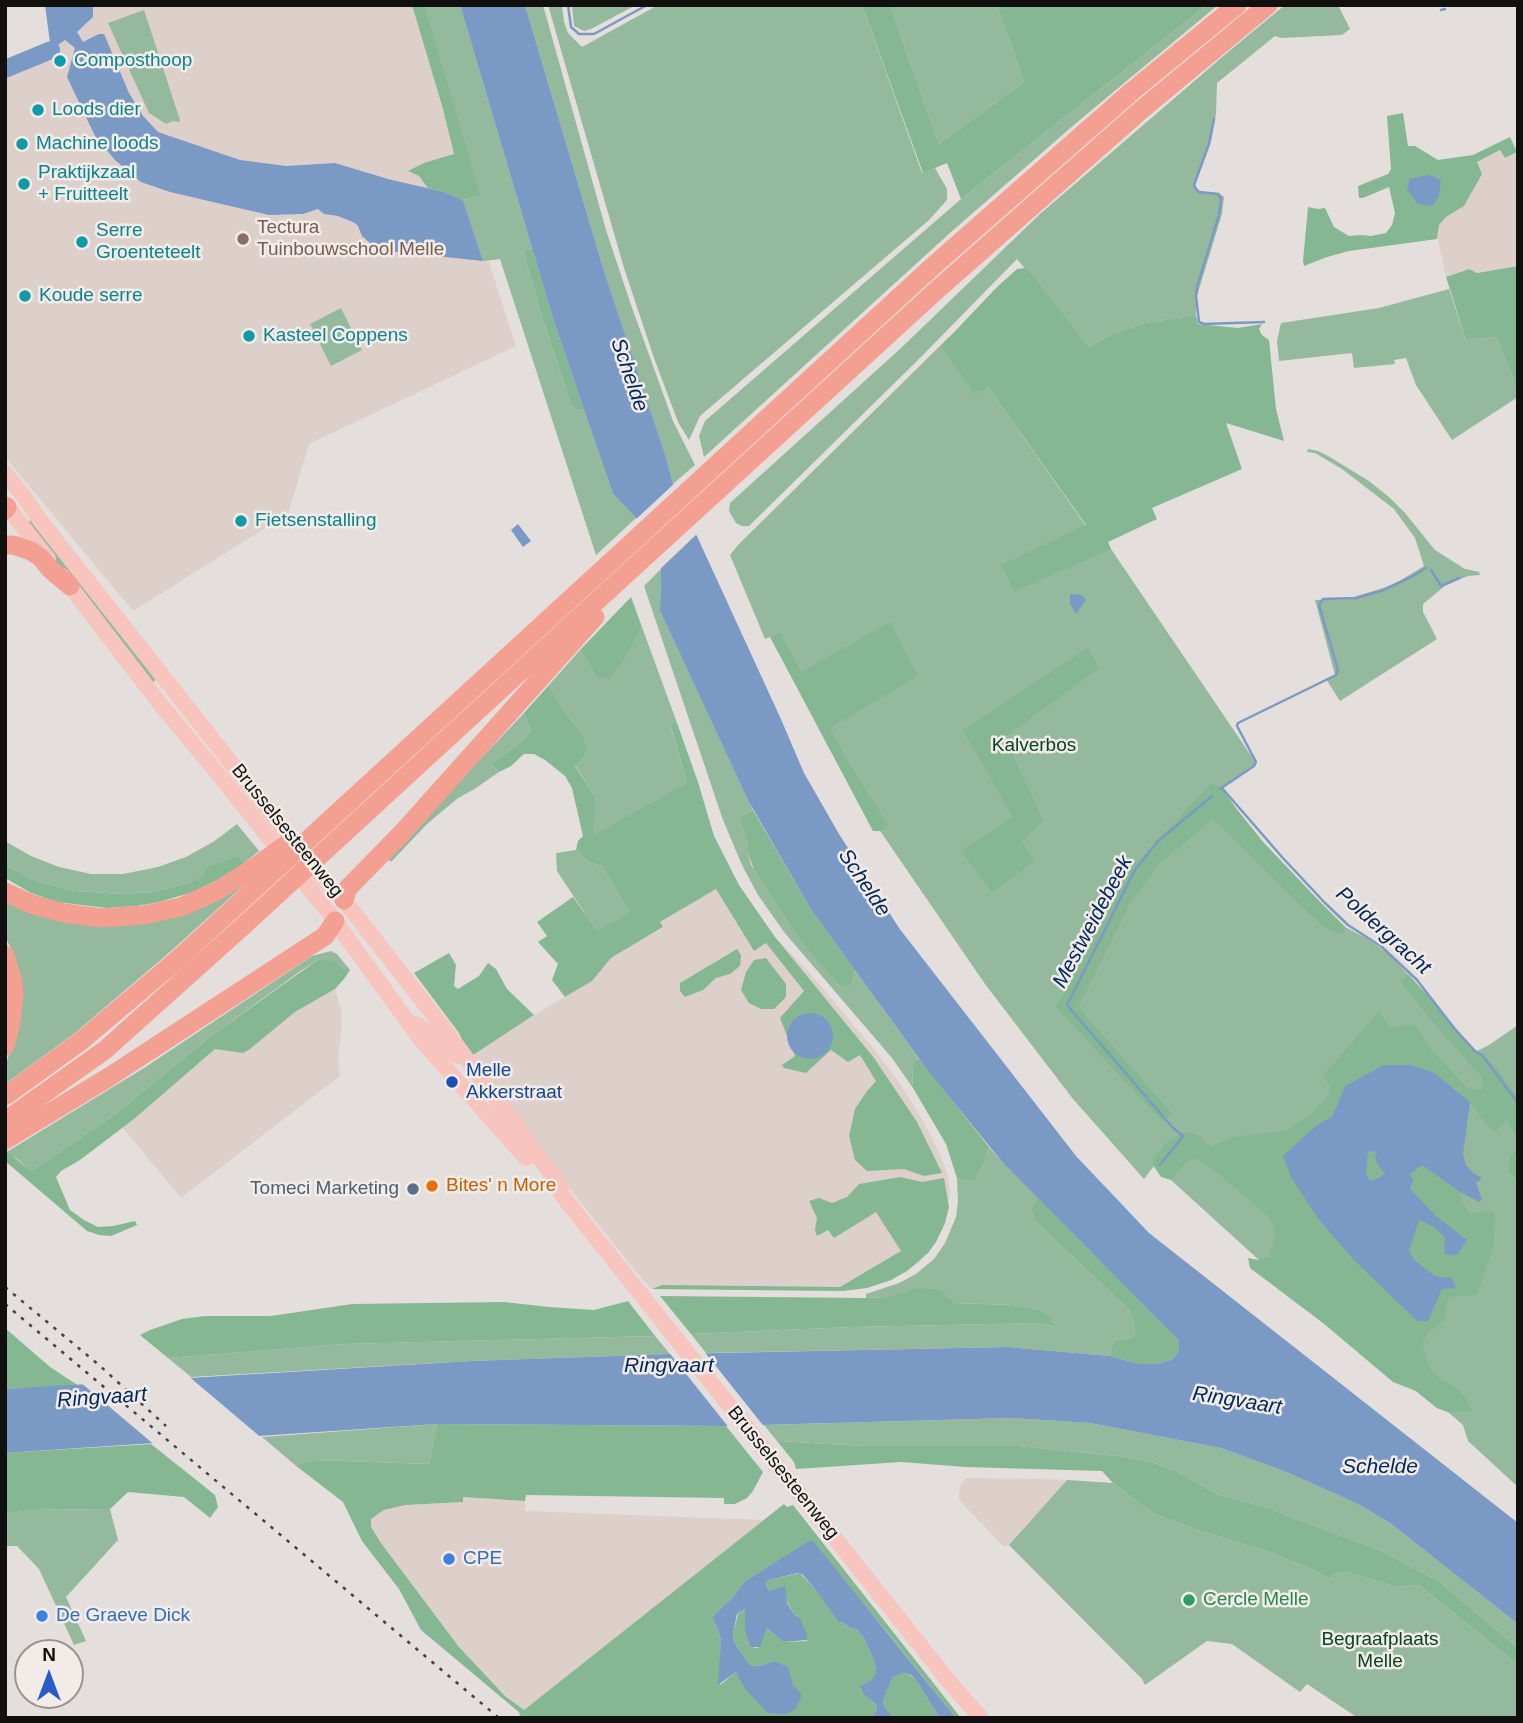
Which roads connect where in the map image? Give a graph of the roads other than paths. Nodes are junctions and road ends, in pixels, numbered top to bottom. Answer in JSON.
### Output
{"nodes":[{"id":1,"x":1237,"y":5,"type":"edge"},
{"id":2,"x":1268,"y":5,"type":"edge"},
{"id":3,"x":5,"y":473,"type":"edge"},
{"id":4,"x":5,"y":481,"type":"edge"},
{"id":5,"x":6,"y":505,"type":"edge"},
{"id":6,"x":39,"y":519,"type":"junction"},
{"id":7,"x":5,"y":545,"type":"edge"},
{"id":8,"x":69,"y":586,"type":"junction"},
{"id":9,"x":617,"y":586,"type":"junction"},
{"id":10,"x":225,"y":781,"type":"junction"},
{"id":11,"x":336,"y":809,"type":"junction"},
{"id":12,"x":5,"y":892,"type":"edge"},
{"id":13,"x":340,"y":892,"type":"junction"},
{"id":14,"x":335,"y":921,"type":"junction"},
{"id":15,"x":5,"y":955,"type":"edge"},
{"id":16,"x":377,"y":978,"type":"junction"},
{"id":17,"x":421,"y":1040,"type":"junction"},
{"id":18,"x":5,"y":1046,"type":"edge"},
{"id":19,"x":470,"y":1063,"type":"junction"},
{"id":20,"x":5,"y":1096,"type":"edge"},
{"id":21,"x":494,"y":1096,"type":"junction"},
{"id":22,"x":8,"y":1133,"type":"edge"},
{"id":23,"x":561,"y":1194,"type":"junction"},
{"id":24,"x":981,"y":1718,"type":"edge"}],
"edges":[{"from":1,"to":11,"type":"highway"},
{"from":2,"to":9,"type":"highway"},
{"from":3,"to":6,"type":"main road","name":"Brusselsesteenweg"},
{"from":4,"to":5,"type":"main road"},
{"from":5,"to":6,"type":"main road"},
{"from":5,"to":8,"type":"main road","name":"Brusselsesteenweg"},
{"from":6,"to":13,"type":"main road","name":"Brusselsesteenweg"},
{"from":7,"to":8,"type":"highway"},
{"from":8,"to":10,"type":"main road","name":"Brusselsesteenweg"},
{"from":9,"to":13,"type":"highway"},
{"from":9,"to":22,"type":"highway"},
{"from":10,"to":13,"type":"main road"},
{"from":10,"to":14,"type":"main road","name":"Brusselsesteenweg"},
{"from":11,"to":12,"type":"highway"},
{"from":11,"to":20,"type":"highway"},
{"from":13,"to":14,"type":"main road"},
{"from":13,"to":19,"type":"main road","name":"Brusselsesteenweg"},
{"from":14,"to":16,"type":"main road","name":"Brusselsesteenweg"},
{"from":14,"to":22,"type":"highway"},
{"from":15,"to":18,"type":"highway"},
{"from":16,"to":17,"type":"main road","name":"Brusselsesteenweg"},
{"from":16,"to":19,"type":"main road"},
{"from":17,"to":21,"type":"main road"},
{"from":17,"to":23,"type":"main road","name":"Brusselsesteenweg"},
{"from":19,"to":21,"type":"main road","name":"Brusselsesteenweg"},
{"from":21,"to":23,"type":"main road","name":"Brusselsesteenweg"},
{"from":23,"to":24,"type":"main road","name":"Brusselsesteenweg"}]}
